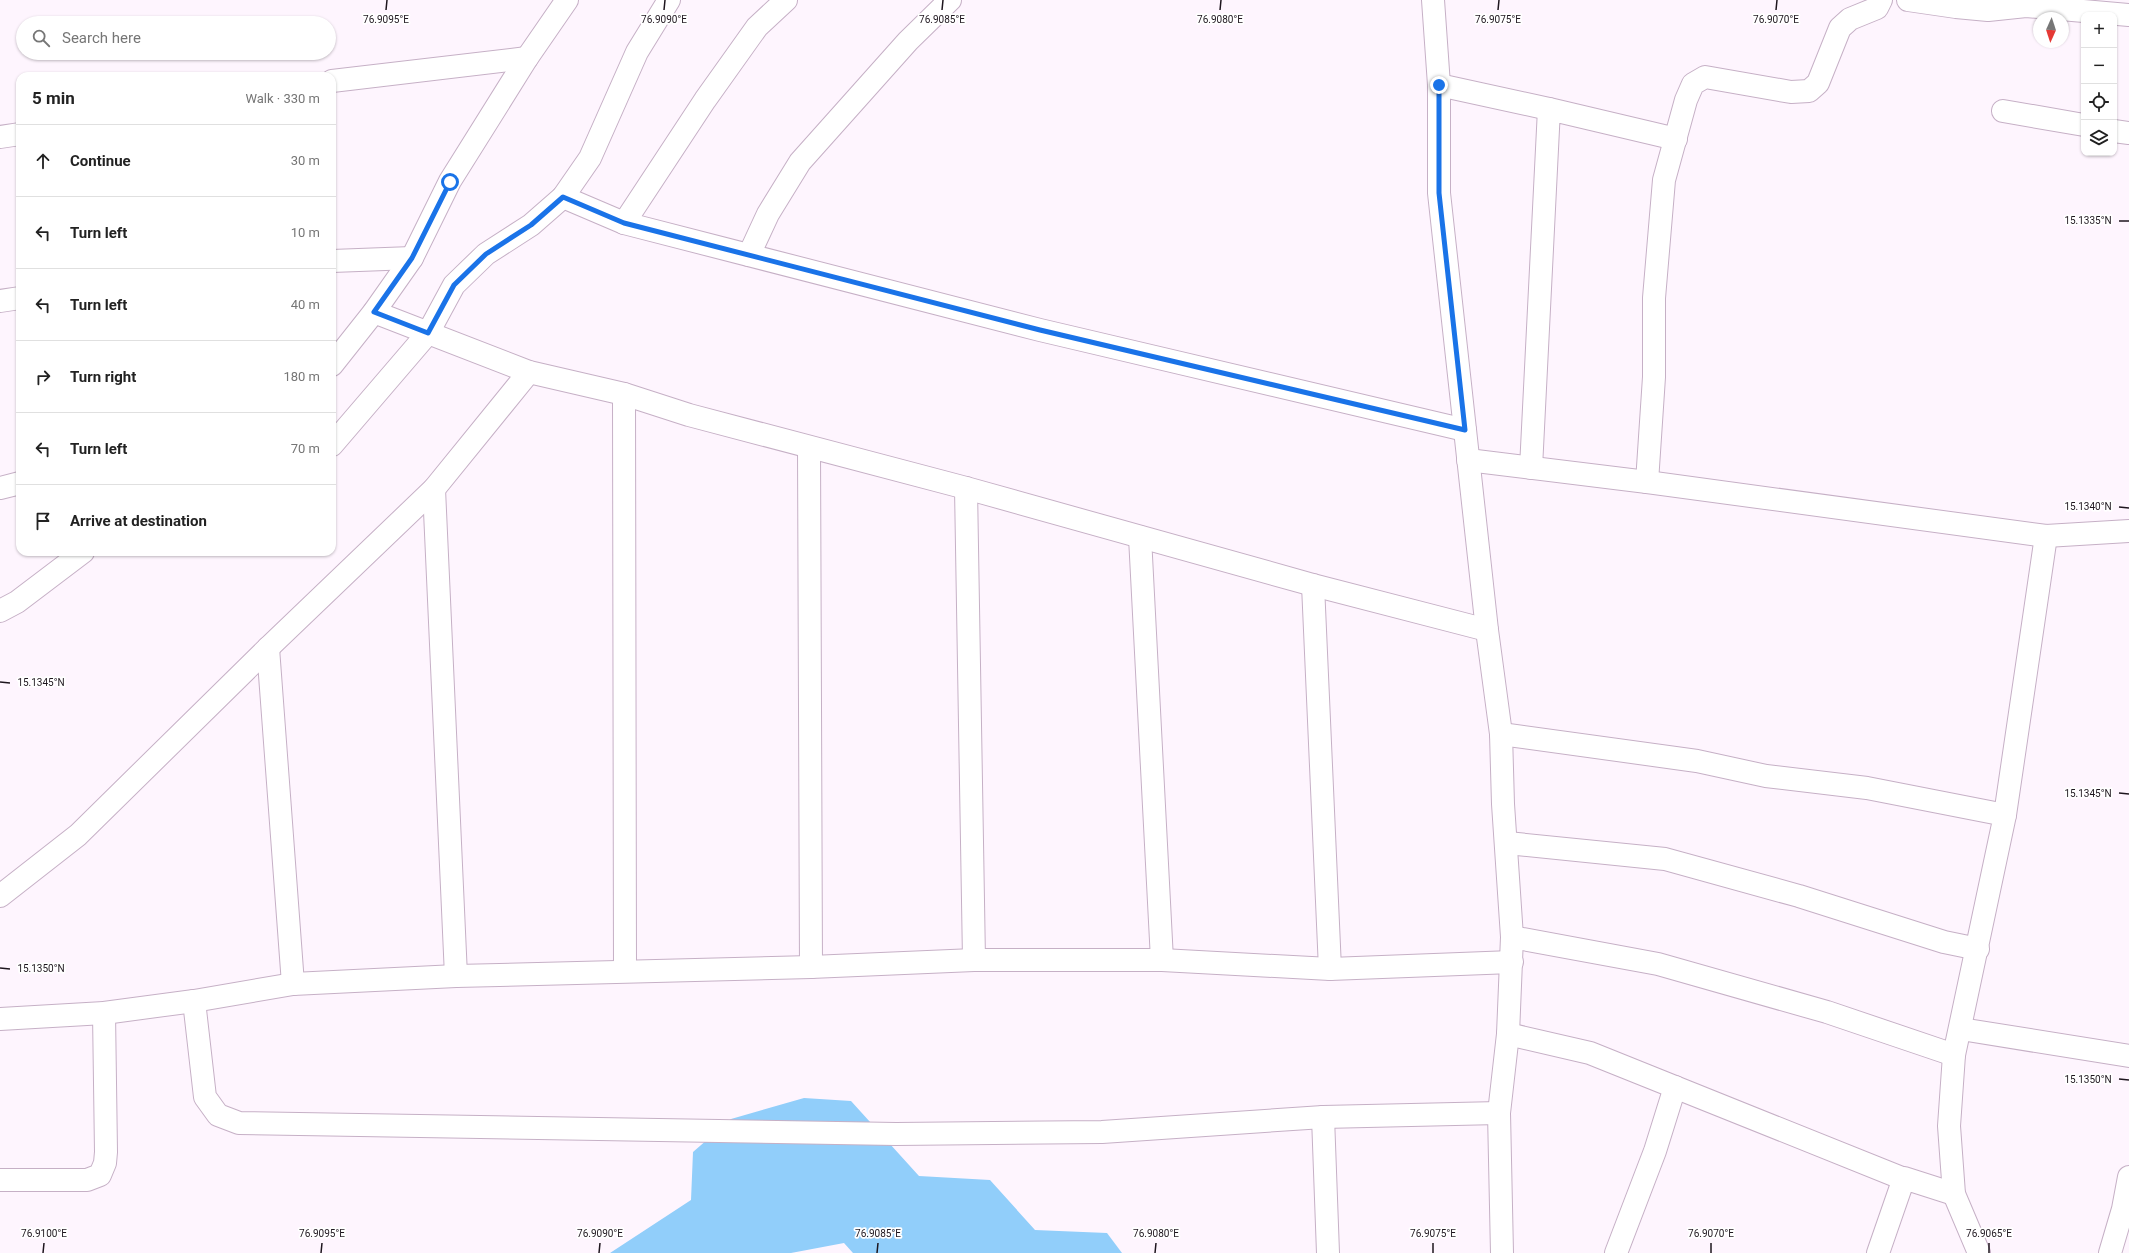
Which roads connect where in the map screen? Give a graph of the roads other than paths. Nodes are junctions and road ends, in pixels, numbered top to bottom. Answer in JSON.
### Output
{"nodes":[{"id":1,"x":567,"y":0,"type":"edge"},
{"id":2,"x":669,"y":0,"type":"edge"},
{"id":3,"x":786,"y":0,"type":"edge"},
{"id":4,"x":950,"y":0,"type":"edge"},
{"id":5,"x":1433,"y":0,"type":"edge"},
{"id":6,"x":1881,"y":0,"type":"edge"},
{"id":7,"x":1908,"y":0,"type":"edge"},
{"id":8,"x":2129,"y":15,"type":"edge"},
{"id":9,"x":527,"y":58,"type":"junction"},
{"id":10,"x":336,"y":81,"type":"edge"},
{"id":11,"x":1439,"y":85,"type":"junction"},
{"id":12,"x":1549,"y":109,"type":"junction"},
{"id":13,"x":2002,"y":111,"type":"dead end"},
{"id":14,"x":2081,"y":125,"type":"edge"},
{"id":15,"x":2117,"y":131,"type":"edge"},
{"id":16,"x":2129,"y":133,"type":"edge"},
{"id":17,"x":16,"y":135,"type":"edge"},
{"id":18,"x":0,"y":137,"type":"edge"},
{"id":19,"x":1676,"y":139,"type":"junction"},
{"id":20,"x":563,"y":197,"type":"junction"},
{"id":21,"x":624,"y":223,"type":"junction"},
{"id":22,"x":749,"y":255,"type":"junction"},
{"id":23,"x":412,"y":258,"type":"junction"},
{"id":24,"x":336,"y":261,"type":"edge"},
{"id":25,"x":16,"y":299,"type":"edge"},
{"id":26,"x":0,"y":301,"type":"edge"},
{"id":27,"x":374,"y":312,"type":"junction"},
{"id":28,"x":428,"y":333,"type":"junction"},
{"id":29,"x":336,"y":360,"type":"edge"},
{"id":30,"x":529,"y":372,"type":"junction"},
{"id":31,"x":624,"y":394,"type":"junction"},
{"id":32,"x":1465,"y":430,"type":"junction"},
{"id":33,"x":336,"y":440,"type":"edge"},
{"id":34,"x":809,"y":448,"type":"junction"},
{"id":35,"x":1468,"y":460,"type":"junction"},
{"id":36,"x":1531,"y":468,"type":"junction"},
{"id":37,"x":1647,"y":482,"type":"junction"},
{"id":38,"x":16,"y":484,"type":"edge"},
{"id":39,"x":0,"y":488,"type":"edge"},
{"id":40,"x":966,"y":488,"type":"junction"},
{"id":41,"x":434,"y":489,"type":"junction"},
{"id":42,"x":2129,"y":531,"type":"edge"},
{"id":43,"x":2046,"y":536,"type":"junction"},
{"id":44,"x":1140,"y":537,"type":"junction"},
{"id":45,"x":78,"y":556,"type":"edge"},
{"id":46,"x":1313,"y":586,"type":"junction"},
{"id":47,"x":0,"y":611,"type":"edge"},
{"id":48,"x":1487,"y":630,"type":"junction"},
{"id":49,"x":268,"y":648,"type":"junction"},
{"id":50,"x":1501,"y":734,"type":"junction"},
{"id":51,"x":2005,"y":815,"type":"junction"},
{"id":52,"x":1507,"y":843,"type":"junction"},
{"id":53,"x":0,"y":896,"type":"edge"},
{"id":54,"x":1512,"y":937,"type":"junction"},
{"id":55,"x":1978,"y":949,"type":"junction"},
{"id":56,"x":974,"y":960,"type":"junction"},
{"id":57,"x":1162,"y":960,"type":"junction"},
{"id":58,"x":1512,"y":962,"type":"junction"},
{"id":59,"x":811,"y":967,"type":"junction"},
{"id":60,"x":1330,"y":969,"type":"junction"},
{"id":61,"x":625,"y":971,"type":"junction"},
{"id":62,"x":456,"y":976,"type":"junction"},
{"id":63,"x":292,"y":984,"type":"junction"},
{"id":64,"x":194,"y":1001,"type":"junction"},
{"id":65,"x":104,"y":1013,"type":"junction"},
{"id":66,"x":0,"y":1019,"type":"edge"},
{"id":67,"x":1961,"y":1029,"type":"junction"},
{"id":68,"x":1508,"y":1034,"type":"junction"},
{"id":69,"x":1954,"y":1055,"type":"junction"},
{"id":70,"x":2129,"y":1056,"type":"edge"},
{"id":71,"x":1675,"y":1087,"type":"junction"},
{"id":72,"x":1499,"y":1113,"type":"junction"},
{"id":73,"x":1323,"y":1116,"type":"junction"},
{"id":74,"x":2129,"y":1177,"type":"edge"},
{"id":75,"x":1904,"y":1179,"type":"junction"},
{"id":76,"x":0,"y":1180,"type":"edge"},
{"id":77,"x":1954,"y":1194,"type":"junction"},
{"id":78,"x":2126,"y":1211,"type":"edge"},
{"id":79,"x":1328,"y":1253,"type":"edge"},
{"id":80,"x":1502,"y":1253,"type":"edge"},
{"id":81,"x":1616,"y":1253,"type":"edge"},
{"id":82,"x":1878,"y":1253,"type":"edge"},
{"id":83,"x":1978,"y":1253,"type":"edge"},
{"id":84,"x":2110,"y":1253,"type":"edge"}],
"edges":[{"from":1,"to":9,"type":"street"},
{"from":2,"to":20,"type":"street"},
{"from":3,"to":21,"type":"street"},
{"from":4,"to":22,"type":"street"},
{"from":5,"to":11,"type":"street"},
{"from":6,"to":19,"type":"street"},
{"from":7,"to":8,"type":"street"},
{"from":9,"to":10,"type":"street"},
{"from":9,"to":23,"type":"street"},
{"from":11,"to":12,"type":"street"},
{"from":11,"to":32,"type":"street"},
{"from":12,"to":19,"type":"street"},
{"from":12,"to":36,"type":"street"},
{"from":13,"to":14,"type":"street"},
{"from":15,"to":16,"type":"street"},
{"from":17,"to":18,"type":"street"},
{"from":19,"to":37,"type":"street"},
{"from":20,"to":21,"type":"street"},
{"from":20,"to":28,"type":"street"},
{"from":21,"to":22,"type":"street"},
{"from":22,"to":32,"type":"street"},
{"from":23,"to":24,"type":"street"},
{"from":23,"to":27,"type":"street"},
{"from":25,"to":26,"type":"street"},
{"from":27,"to":28,"type":"street"},
{"from":27,"to":29,"type":"street"},
{"from":28,"to":30,"type":"street"},
{"from":28,"to":33,"type":"street"},
{"from":30,"to":31,"type":"street"},
{"from":30,"to":41,"type":"street"},
{"from":31,"to":34,"type":"street"},
{"from":31,"to":61,"type":"street"},
{"from":32,"to":35,"type":"street"},
{"from":34,"to":40,"type":"street"},
{"from":34,"to":59,"type":"street"},
{"from":35,"to":36,"type":"street"},
{"from":35,"to":48,"type":"street"},
{"from":36,"to":37,"type":"street"},
{"from":37,"to":43,"type":"street"},
{"from":38,"to":39,"type":"street"},
{"from":40,"to":44,"type":"street"},
{"from":40,"to":56,"type":"street"},
{"from":41,"to":49,"type":"street"},
{"from":41,"to":62,"type":"street"},
{"from":42,"to":43,"type":"street"},
{"from":43,"to":51,"type":"street"},
{"from":44,"to":46,"type":"street"},
{"from":44,"to":57,"type":"street"},
{"from":45,"to":47,"type":"street"},
{"from":46,"to":48,"type":"street"},
{"from":46,"to":60,"type":"street"},
{"from":48,"to":50,"type":"street"},
{"from":49,"to":53,"type":"street"},
{"from":49,"to":63,"type":"street"},
{"from":50,"to":51,"type":"street"},
{"from":50,"to":52,"type":"street"},
{"from":51,"to":55,"type":"street"},
{"from":52,"to":54,"type":"street"},
{"from":52,"to":55,"type":"street"},
{"from":54,"to":58,"type":"street"},
{"from":54,"to":69,"type":"street"},
{"from":55,"to":67,"type":"street"},
{"from":56,"to":57,"type":"street"},
{"from":56,"to":59,"type":"street"},
{"from":57,"to":60,"type":"street"},
{"from":58,"to":60,"type":"street"},
{"from":58,"to":68,"type":"street"},
{"from":59,"to":61,"type":"street"},
{"from":61,"to":62,"type":"street"},
{"from":62,"to":63,"type":"street"},
{"from":63,"to":64,"type":"street"},
{"from":64,"to":65,"type":"street"},
{"from":64,"to":73,"type":"street"},
{"from":65,"to":66,"type":"street"},
{"from":65,"to":76,"type":"street"},
{"from":67,"to":69,"type":"street"},
{"from":67,"to":70,"type":"street"},
{"from":68,"to":71,"type":"street"},
{"from":68,"to":72,"type":"street"},
{"from":69,"to":77,"type":"street"},
{"from":71,"to":75,"type":"street"},
{"from":71,"to":81,"type":"street"},
{"from":72,"to":73,"type":"street"},
{"from":72,"to":80,"type":"street"},
{"from":73,"to":79,"type":"street"},
{"from":74,"to":78,"type":"street"},
{"from":75,"to":77,"type":"street"},
{"from":75,"to":82,"type":"street"},
{"from":77,"to":83,"type":"street"},
{"from":78,"to":84,"type":"street"}]}
